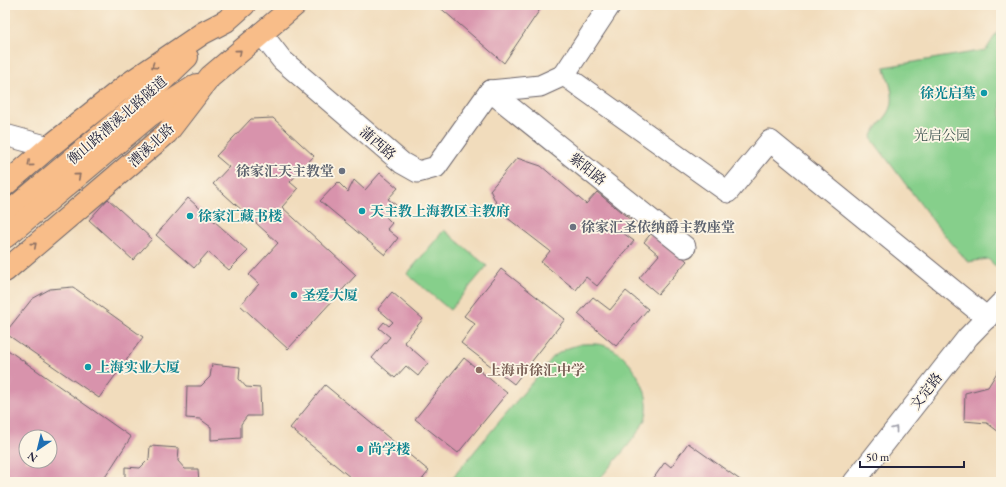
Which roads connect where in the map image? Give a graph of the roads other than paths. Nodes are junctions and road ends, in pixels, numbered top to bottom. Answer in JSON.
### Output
{"nodes":[{"id":1,"x":244,"y":5,"type":"edge"},
{"id":2,"x":610,"y":5,"type":"edge"},
{"id":3,"x":296,"y":7,"type":"edge"},
{"id":4,"x":226,"y":21,"type":"junction"},
{"id":5,"x":261,"y":33,"type":"junction"},
{"id":6,"x":564,"y":75,"type":"junction"},
{"id":7,"x":210,"y":77,"type":"junction"},
{"id":8,"x":490,"y":91,"type":"junction"},
{"id":9,"x":5,"y":135,"type":"edge"},
{"id":10,"x":49,"y":148,"type":"junction"},
{"id":11,"x":5,"y":185,"type":"edge"},
{"id":12,"x":5,"y":216,"type":"edge"},
{"id":13,"x":5,"y":237,"type":"edge"},
{"id":14,"x":685,"y":247,"type":"dead end"},
{"id":15,"x":5,"y":271,"type":"edge"},
{"id":16,"x":994,"y":310,"type":"edge"},
{"id":17,"x":854,"y":482,"type":"edge"}],
"edges":[{"from":1,"to":4,"type":"main road"},
{"from":2,"to":6,"type":"street"},
{"from":3,"to":5,"type":"main road","name":"漕溪北路"},
{"from":4,"to":10,"type":"main road","one_way":true},
{"from":4,"to":12,"type":"main road","name":"衡山路漕溪北路隧道"},
{"from":7,"to":5,"type":"main road","name":"漕溪北路","one_way":true},
{"from":5,"to":8,"type":"street","name":"蒲西路"},
{"from":6,"to":8,"type":"street"},
{"from":6,"to":16,"type":"street"},
{"from":13,"to":7,"type":"main road","name":"衡山路漕溪北路隧道","one_way":true},
{"from":15,"to":7,"type":"main road","name":"漕溪北路","one_way":true},
{"from":8,"to":14,"type":"street","name":"紫阳路"},
{"from":9,"to":10,"type":"street"},
{"from":10,"to":11,"type":"main road","one_way":true},
{"from":17,"to":16,"type":"street","name":"文定路","one_way":true}]}
